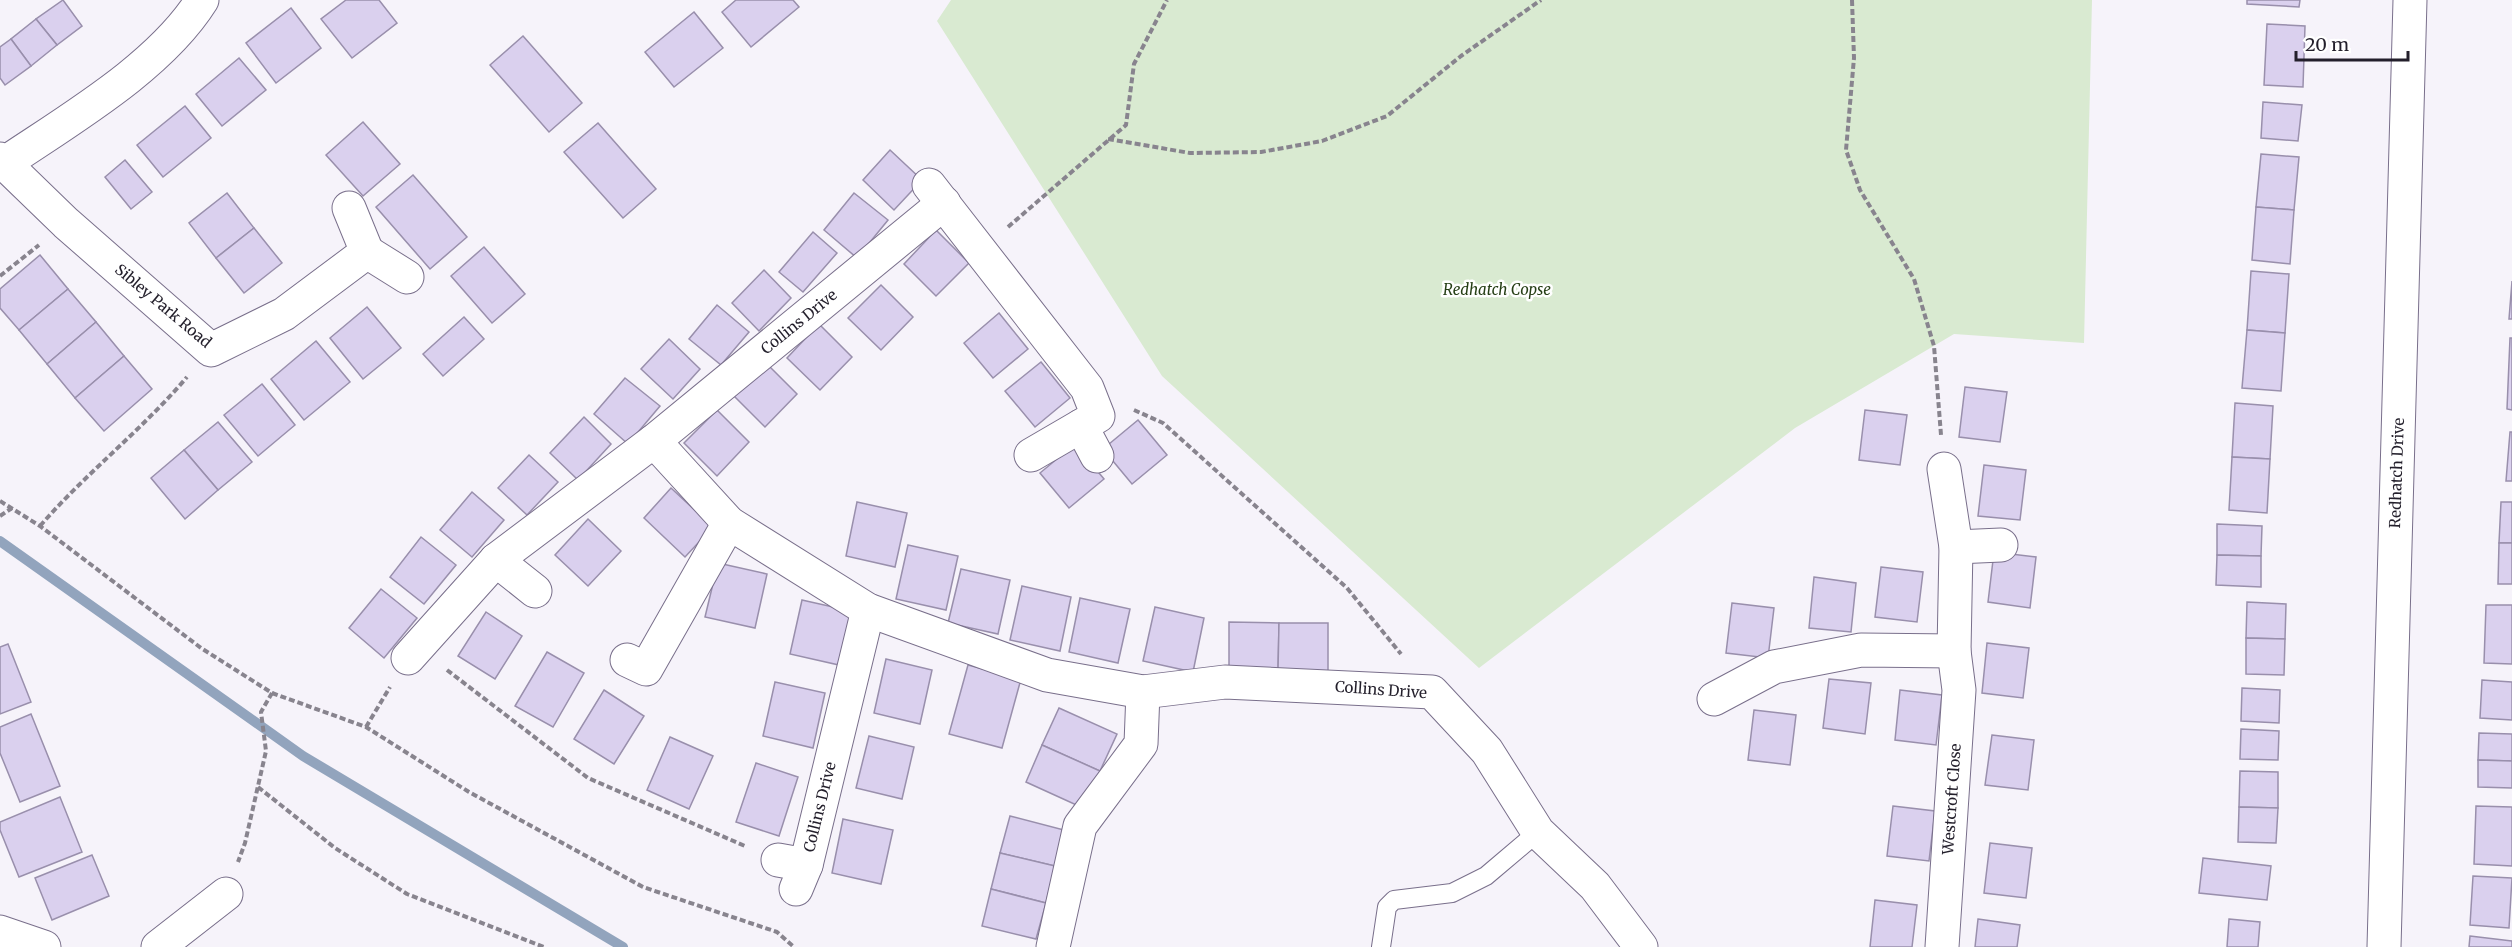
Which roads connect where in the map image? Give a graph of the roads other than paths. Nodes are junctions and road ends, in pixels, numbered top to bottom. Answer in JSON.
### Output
{"nodes":[{"id":1,"x":202,"y":0,"type":"edge"},
{"id":2,"x":2410,"y":0,"type":"edge"},
{"id":3,"x":2,"y":161,"type":"edge"},
{"id":4,"x":349,"y":208,"type":"dead end"},
{"id":5,"x":367,"y":252,"type":"junction"},
{"id":6,"x":408,"y":277,"type":"dead end"},
{"id":7,"x":1080,"y":426,"type":"junction"},
{"id":8,"x":654,"y":441,"type":"junction"},
{"id":9,"x":1030,"y":454,"type":"dead end"},
{"id":10,"x":1097,"y":456,"type":"dead end"},
{"id":11,"x":1944,"y":469,"type":"road end"},
{"id":12,"x":729,"y":523,"type":"junction"},
{"id":13,"x":2001,"y":544,"type":"dead end"},
{"id":14,"x":1956,"y":547,"type":"junction"},
{"id":15,"x":496,"y":560,"type":"junction"},
{"id":16,"x":536,"y":591,"type":"dead end"},
{"id":17,"x":868,"y":610,"type":"junction"},
{"id":18,"x":1954,"y":651,"type":"junction"},
{"id":19,"x":413,"y":652,"type":"road end"},
{"id":20,"x":627,"y":660,"type":"dead end"},
{"id":21,"x":1143,"y":692,"type":"junction"},
{"id":22,"x":1714,"y":699,"type":"dead end"},
{"id":23,"x":1538,"y":832,"type":"junction"},
{"id":24,"x":794,"y":871,"type":"road end"},
{"id":25,"x":225,"y":894,"type":"road end"},
{"id":26,"x":0,"y":932,"type":"edge"},
{"id":27,"x":44,"y":947,"type":"edge"},
{"id":28,"x":158,"y":947,"type":"edge"},
{"id":29,"x":1053,"y":947,"type":"edge"},
{"id":30,"x":1381,"y":947,"type":"edge"},
{"id":31,"x":1641,"y":947,"type":"edge"},
{"id":32,"x":1942,"y":947,"type":"edge"},
{"id":33,"x":2384,"y":947,"type":"edge"}],
"edges":[{"from":1,"to":3,"type":"street","name":"Sibley Park Road"},
{"from":2,"to":33,"type":"street","name":"Redhatch Drive"},
{"from":3,"to":5,"type":"street","name":"Sibley Park Road"},
{"from":4,"to":5,"type":"street"},
{"from":5,"to":6,"type":"street"},
{"from":7,"to":8,"type":"street","name":"Collins Drive"},
{"from":7,"to":9,"type":"street","name":"Collins Drive"},
{"from":7,"to":10,"type":"street"},
{"from":8,"to":12,"type":"street","name":"Collins Drive"},
{"from":8,"to":15,"type":"street","name":"Collins Drive"},
{"from":11,"to":14,"type":"street","name":"Westcroft Close"},
{"from":12,"to":17,"type":"street","name":"Collins Drive"},
{"from":12,"to":20,"type":"street"},
{"from":13,"to":14,"type":"street"},
{"from":14,"to":18,"type":"street","name":"Westcroft Close"},
{"from":15,"to":16,"type":"street"},
{"from":15,"to":19,"type":"street","name":"Collins Drive"},
{"from":17,"to":21,"type":"street","name":"Collins Drive"},
{"from":17,"to":24,"type":"street","name":"Collins Drive"},
{"from":18,"to":22,"type":"street"},
{"from":18,"to":32,"type":"street","name":"Westcroft Close"},
{"from":21,"to":23,"type":"street","name":"Collins Drive"},
{"from":21,"to":29,"type":"street"},
{"from":23,"to":30,"type":"lane"},
{"from":23,"to":31,"type":"street","name":"Collins Drive"},
{"from":25,"to":28,"type":"street"},
{"from":26,"to":27,"type":"street"}]}
